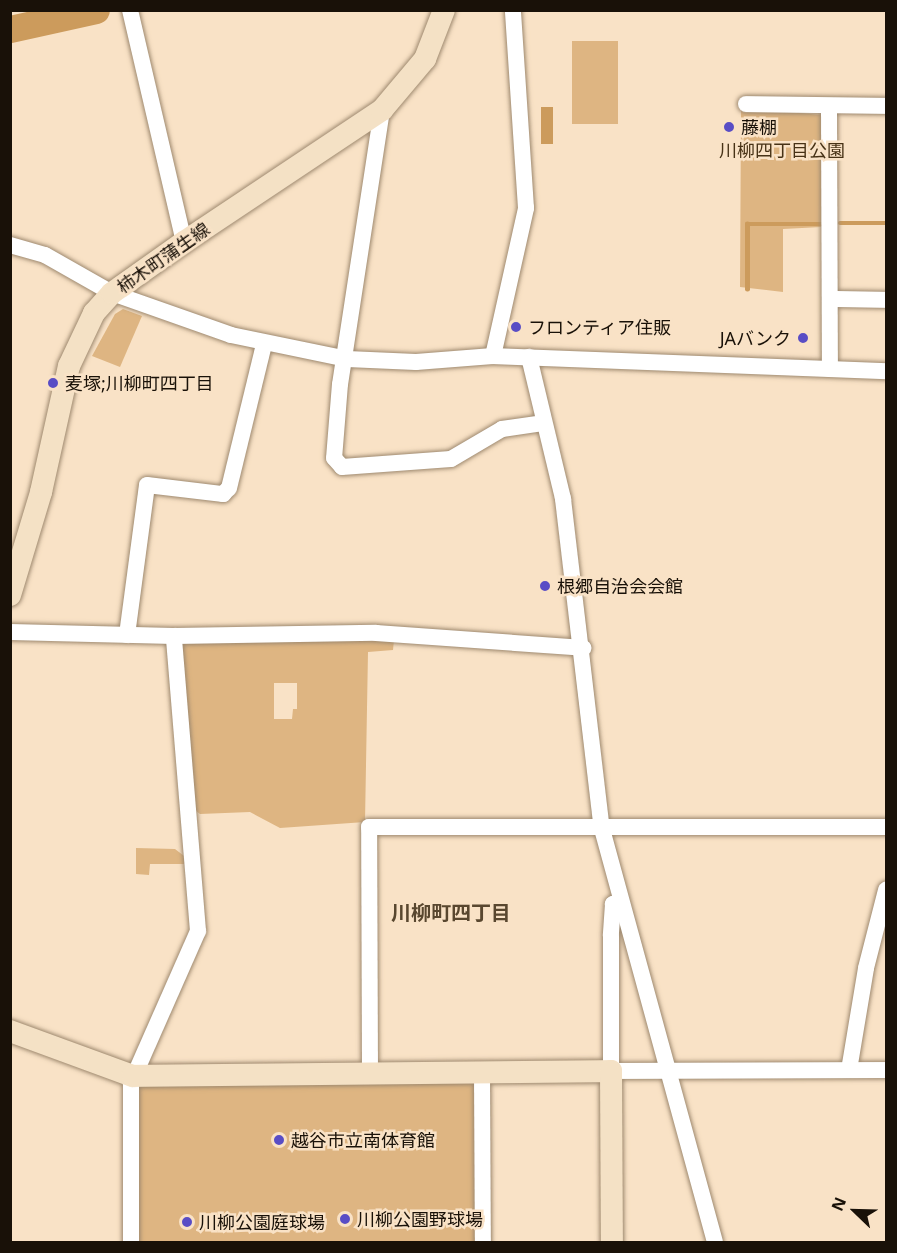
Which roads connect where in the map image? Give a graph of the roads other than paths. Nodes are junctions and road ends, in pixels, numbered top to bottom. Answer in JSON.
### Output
{"nodes":[{"id":1,"x":130,"y":10,"type":"edge"},
{"id":2,"x":444,"y":10,"type":"edge"},
{"id":3,"x":513,"y":10,"type":"edge"},
{"id":4,"x":746,"y":104,"type":"dead end"},
{"id":5,"x":886,"y":106,"type":"edge"},
{"id":6,"x":829,"y":107,"type":"junction"},
{"id":7,"x":382,"y":110,"type":"junction"},
{"id":8,"x":184,"y":242,"type":"junction"},
{"id":9,"x":10,"y":245,"type":"edge"},
{"id":10,"x":112,"y":293,"type":"junction"},
{"id":11,"x":830,"y":299,"type":"junction"},
{"id":12,"x":886,"y":300,"type":"edge"},
{"id":13,"x":264,"y":344,"type":"junction"},
{"id":14,"x":494,"y":356,"type":"junction"},
{"id":15,"x":529,"y":357,"type":"junction"},
{"id":16,"x":346,"y":359,"type":"junction"},
{"id":17,"x":830,"y":369,"type":"junction"},
{"id":18,"x":886,"y":371,"type":"edge"},
{"id":19,"x":543,"y":423,"type":"junction"},
{"id":20,"x":19,"y":544,"type":"edge"},
{"id":21,"x":15,"y":572,"type":"edge"},
{"id":22,"x":10,"y":595,"type":"edge"},
{"id":23,"x":10,"y":632,"type":"edge"},
{"id":24,"x":128,"y":635,"type":"junction"},
{"id":25,"x":174,"y":636,"type":"junction"},
{"id":26,"x":583,"y":648,"type":"junction"},
{"id":27,"x":886,"y":827,"type":"edge"},
{"id":28,"x":602,"y":829,"type":"junction"},
{"id":29,"x":886,"y":890,"type":"edge"},
{"id":30,"x":620,"y":901,"type":"junction"},
{"id":31,"x":10,"y":1031,"type":"edge"},
{"id":32,"x":669,"y":1070,"type":"junction"},
{"id":33,"x":849,"y":1070,"type":"junction"},
{"id":34,"x":886,"y":1070,"type":"edge"},
{"id":35,"x":611,"y":1071,"type":"junction"},
{"id":36,"x":370,"y":1074,"type":"junction"},
{"id":37,"x":482,"y":1074,"type":"junction"},
{"id":38,"x":134,"y":1076,"type":"junction"},
{"id":39,"x":131,"y":1242,"type":"edge"},
{"id":40,"x":483,"y":1242,"type":"edge"},
{"id":41,"x":612,"y":1242,"type":"edge"},
{"id":42,"x":715,"y":1242,"type":"edge"}],
"edges":[{"from":1,"to":8,"type":"street"},
{"from":2,"to":7,"type":"street","name":"柿木町蒲生線"},
{"from":3,"to":14,"type":"street"},
{"from":4,"to":6,"type":"street"},
{"from":5,"to":6,"type":"street"},
{"from":6,"to":11,"type":"street"},
{"from":7,"to":8,"type":"street","name":"柿木町蒲生線"},
{"from":7,"to":16,"type":"street"},
{"from":8,"to":10,"type":"street","name":"柿木町蒲生線"},
{"from":9,"to":10,"type":"street"},
{"from":10,"to":13,"type":"street"},
{"from":10,"to":20,"type":"street","name":"柿木町蒲生線"},
{"from":11,"to":12,"type":"street"},
{"from":11,"to":17,"type":"street"},
{"from":13,"to":16,"type":"street"},
{"from":13,"to":24,"type":"street"},
{"from":14,"to":15,"type":"street"},
{"from":14,"to":16,"type":"street"},
{"from":15,"to":17,"type":"street"},
{"from":15,"to":19,"type":"street"},
{"from":16,"to":19,"type":"street"},
{"from":17,"to":18,"type":"street"},
{"from":19,"to":26,"type":"street"},
{"from":20,"to":21,"type":"street","name":"柿木町蒲生線"},
{"from":21,"to":22,"type":"street","name":"柿木町蒲生線"},
{"from":23,"to":24,"type":"street"},
{"from":24,"to":25,"type":"street"},
{"from":25,"to":26,"type":"street"},
{"from":25,"to":38,"type":"street"},
{"from":26,"to":28,"type":"street"},
{"from":27,"to":28,"type":"street"},
{"from":28,"to":30,"type":"street"},
{"from":28,"to":36,"type":"street"},
{"from":29,"to":33,"type":"street"},
{"from":30,"to":32,"type":"street"},
{"from":30,"to":35,"type":"street"},
{"from":31,"to":38,"type":"street"},
{"from":32,"to":33,"type":"street"},
{"from":32,"to":35,"type":"street"},
{"from":32,"to":42,"type":"street"},
{"from":33,"to":34,"type":"street"},
{"from":35,"to":37,"type":"street"},
{"from":35,"to":41,"type":"street"},
{"from":36,"to":37,"type":"street"},
{"from":36,"to":38,"type":"street"},
{"from":37,"to":40,"type":"street"},
{"from":38,"to":39,"type":"street"}]}
